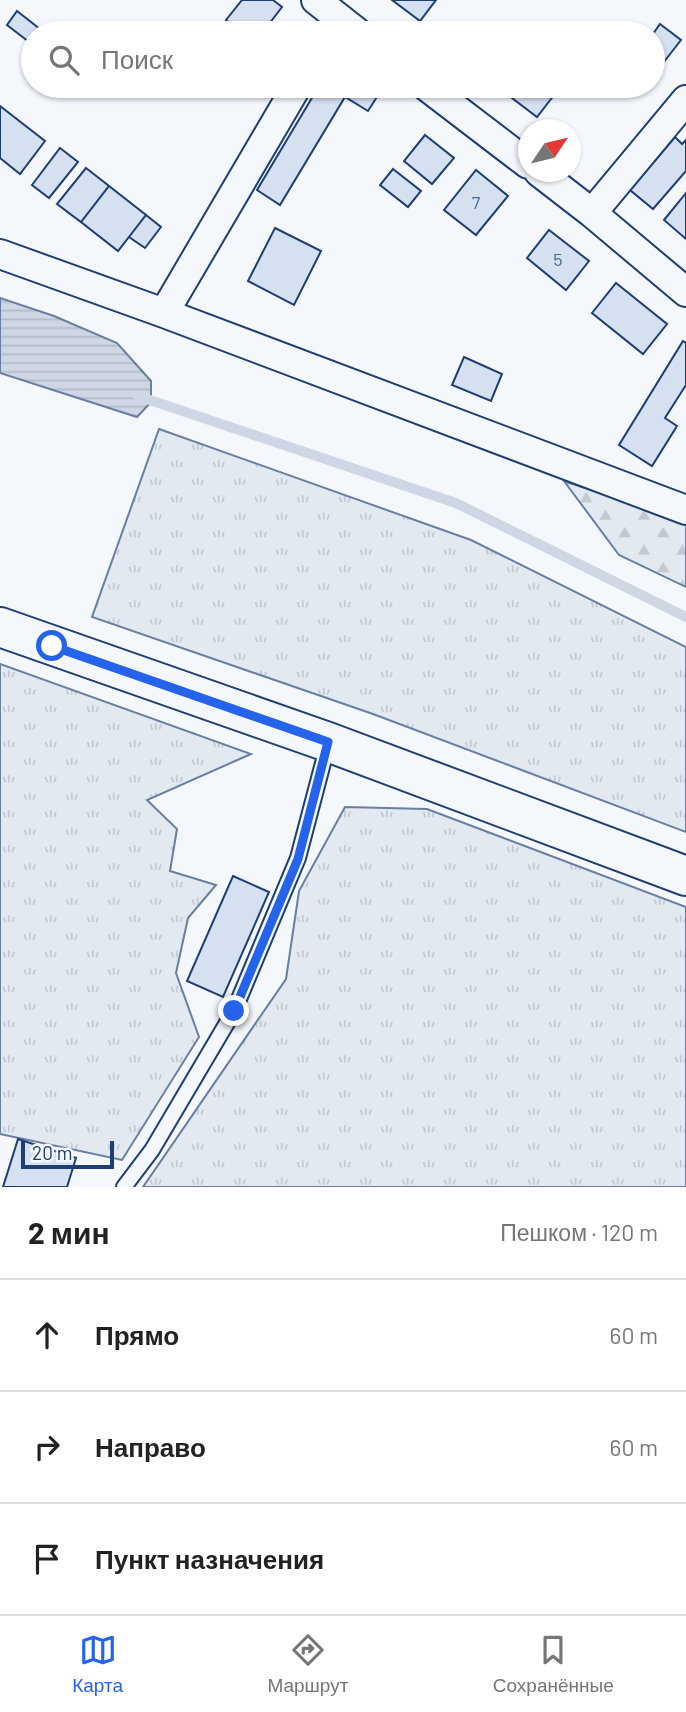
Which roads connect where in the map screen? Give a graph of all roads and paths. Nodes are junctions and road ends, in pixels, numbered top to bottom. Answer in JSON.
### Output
{"nodes":[{"id":1,"x":290,"y":98,"type":"edge"},
{"id":2,"x":442,"y":98,"type":"edge"},
{"id":3,"x":686,"y":100,"type":"edge"},
{"id":4,"x":518,"y":156,"type":"edge"},
{"id":5,"x":551,"y":182,"type":"edge"},
{"id":6,"x":592,"y":213,"type":"junction"},
{"id":7,"x":0,"y":254,"type":"edge"},
{"id":8,"x":686,"y":292,"type":"edge"},
{"id":9,"x":164,"y":313,"type":"junction"},
{"id":10,"x":686,"y":510,"type":"edge"},
{"id":11,"x":0,"y":627,"type":"edge"},
{"id":12,"x":328,"y":742,"type":"junction"},
{"id":13,"x":686,"y":876,"type":"edge"},
{"id":14,"x":124,"y":1187,"type":"edge"}],
"edges":[{"from":1,"to":9,"type":"street"},
{"from":2,"to":4,"type":"street"},
{"from":3,"to":6,"type":"street"},
{"from":5,"to":6,"type":"street"},
{"from":6,"to":8,"type":"street"},
{"from":7,"to":9,"type":"street"},
{"from":9,"to":10,"type":"street"},
{"from":11,"to":12,"type":"main road"},
{"from":12,"to":13,"type":"main road"},
{"from":12,"to":14,"type":"lane"}]}
